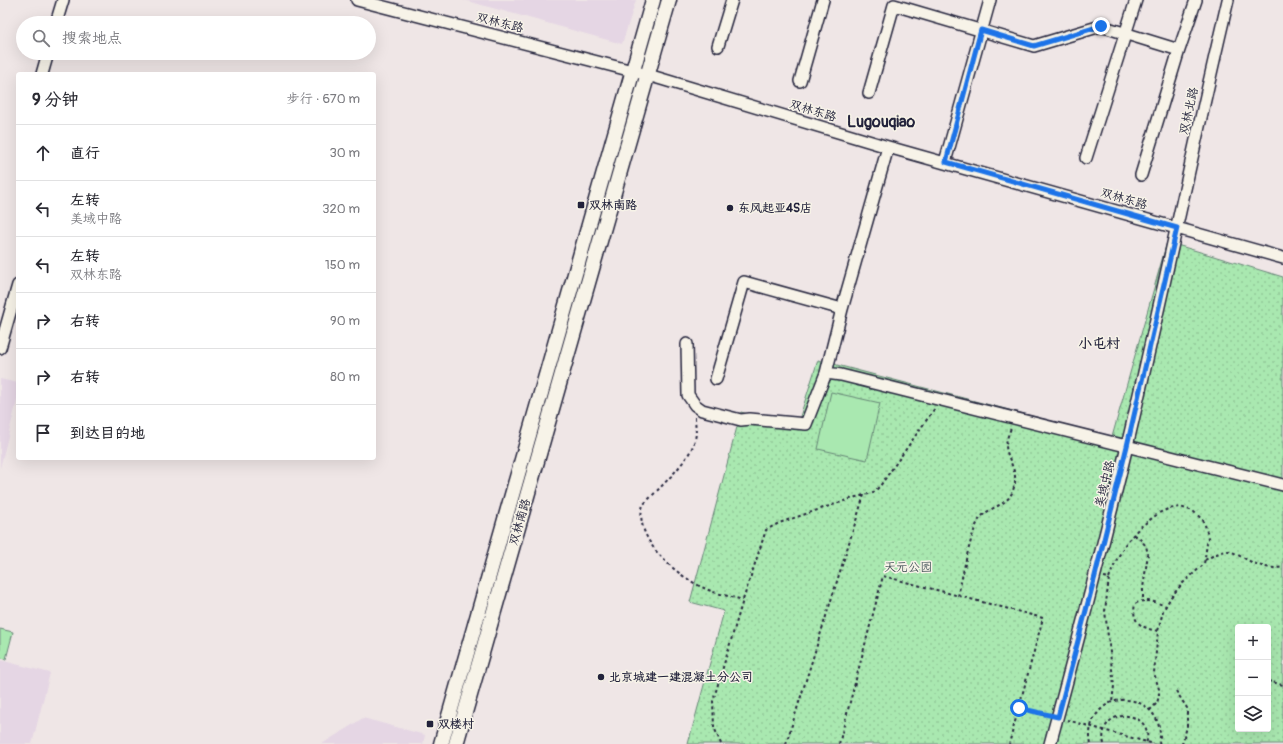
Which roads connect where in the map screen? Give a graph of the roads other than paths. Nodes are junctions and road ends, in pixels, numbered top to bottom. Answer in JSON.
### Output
{"nodes":[{"id":1,"x":63,"y":0,"type":"edge"},
{"id":2,"x":357,"y":0,"type":"edge"},
{"id":3,"x":653,"y":0,"type":"edge"},
{"id":4,"x":669,"y":0,"type":"edge"},
{"id":5,"x":732,"y":0,"type":"edge"},
{"id":6,"x":823,"y":0,"type":"edge"},
{"id":7,"x":990,"y":0,"type":"edge"},
{"id":8,"x":1136,"y":0,"type":"edge"},
{"id":9,"x":1196,"y":0,"type":"edge"},
{"id":10,"x":1228,"y":0,"type":"edge"},
{"id":11,"x":58,"y":16,"type":"edge"},
{"id":12,"x":981,"y":30,"type":"junction"},
{"id":13,"x":1125,"y":33,"type":"junction"},
{"id":14,"x":718,"y":46,"type":"dead end"},
{"id":15,"x":1179,"y":50,"type":"junction"},
{"id":16,"x":46,"y":60,"type":"edge"},
{"id":17,"x":633,"y":71,"type":"junction"},
{"id":18,"x":43,"y":72,"type":"edge"},
{"id":19,"x":648,"y":75,"type":"junction"},
{"id":20,"x":800,"y":81,"type":"dead end"},
{"id":21,"x":869,"y":93,"type":"dead end"},
{"id":22,"x":888,"y":146,"type":"junction"},
{"id":23,"x":1086,"y":158,"type":"dead end"},
{"id":24,"x":946,"y":162,"type":"junction"},
{"id":25,"x":1141,"y":175,"type":"dead end"},
{"id":26,"x":1177,"y":228,"type":"junction"},
{"id":27,"x":1283,"y":258,"type":"edge"},
{"id":28,"x":16,"y":292,"type":"edge"},
{"id":29,"x":842,"y":309,"type":"junction"},
{"id":30,"x":687,"y":344,"type":"dead end"},
{"id":31,"x":0,"y":348,"type":"edge"},
{"id":32,"x":826,"y":372,"type":"junction"},
{"id":33,"x":716,"y":379,"type":"dead end"},
{"id":34,"x":1127,"y":446,"type":"junction"},
{"id":35,"x":1283,"y":485,"type":"edge"},
{"id":36,"x":441,"y":744,"type":"edge"},
{"id":37,"x":456,"y":744,"type":"edge"},
{"id":38,"x":1050,"y":744,"type":"edge"}],
"edges":[{"from":1,"to":11,"type":"street"},
{"from":2,"to":17,"type":"street","name":"双林东路"},
{"from":3,"to":17,"type":"street","name":"双林南路"},
{"from":4,"to":19,"type":"street","name":"双林南路"},
{"from":5,"to":14,"type":"street"},
{"from":6,"to":20,"type":"street"},
{"from":7,"to":12,"type":"street"},
{"from":8,"to":13,"type":"street"},
{"from":9,"to":15,"type":"street"},
{"from":10,"to":26,"type":"street","name":"双林北路"},
{"from":12,"to":13,"type":"street"},
{"from":12,"to":21,"type":"street"},
{"from":12,"to":24,"type":"street"},
{"from":13,"to":15,"type":"street"},
{"from":13,"to":23,"type":"street"},
{"from":15,"to":25,"type":"street"},
{"from":16,"to":18,"type":"street"},
{"from":17,"to":19,"type":"street","name":"双林东路"},
{"from":17,"to":36,"type":"street","name":"双林南路"},
{"from":19,"to":22,"type":"street","name":"双林东路"},
{"from":19,"to":37,"type":"street","name":"双林南路"},
{"from":22,"to":24,"type":"street","name":"双林东路"},
{"from":22,"to":29,"type":"street"},
{"from":24,"to":26,"type":"street","name":"双林东路"},
{"from":26,"to":27,"type":"street","name":"双林东路"},
{"from":26,"to":34,"type":"street","name":"美域中路"},
{"from":28,"to":31,"type":"street"},
{"from":29,"to":32,"type":"street"},
{"from":29,"to":33,"type":"street"},
{"from":30,"to":32,"type":"street"},
{"from":32,"to":34,"type":"street"},
{"from":34,"to":35,"type":"street"},
{"from":34,"to":38,"type":"street","name":"美域中路"}]}
